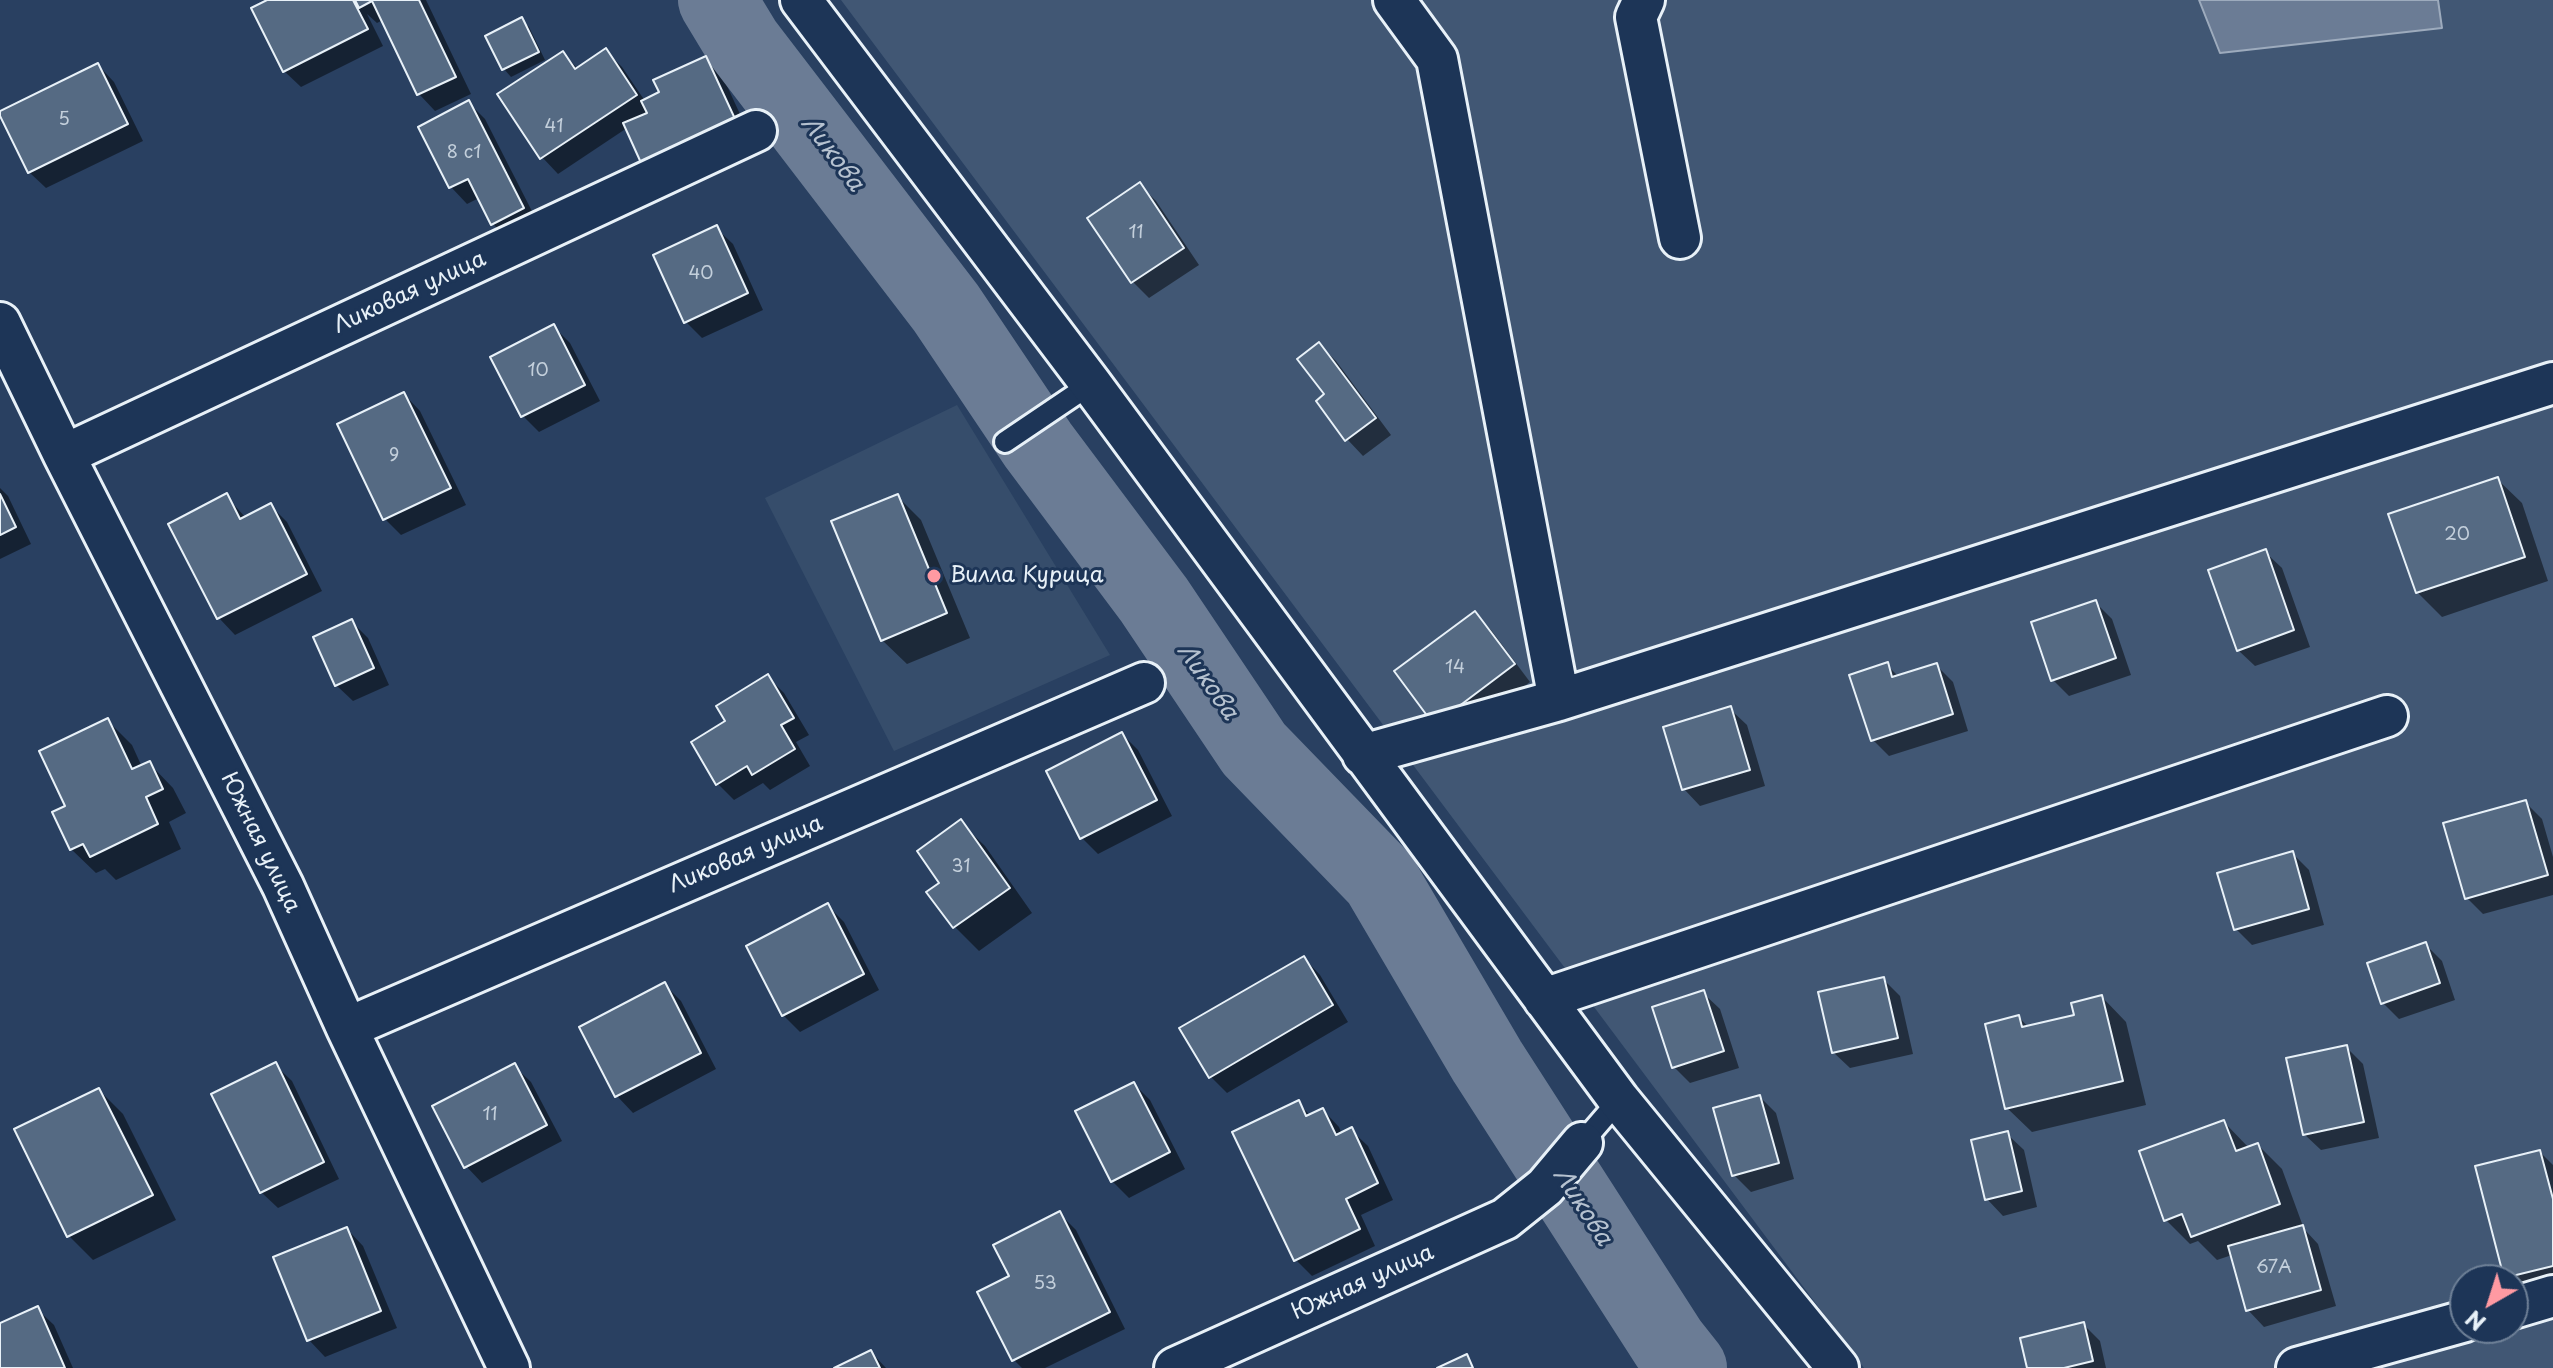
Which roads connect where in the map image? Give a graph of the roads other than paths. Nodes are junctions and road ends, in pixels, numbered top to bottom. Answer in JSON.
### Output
{"nodes":[{"id":1,"x":801,"y":0,"type":"edge"},
{"id":2,"x":1394,"y":0,"type":"edge"},
{"id":3,"x":1644,"y":0,"type":"edge"},
{"id":4,"x":756,"y":131,"type":"dead end"},
{"id":5,"x":1680,"y":238,"type":"dead end"},
{"id":6,"x":0,"y":323,"type":"edge"},
{"id":7,"x":2553,"y":383,"type":"edge"},
{"id":8,"x":1075,"y":395,"type":"junction"},
{"id":9,"x":1005,"y":442,"type":"dead end"},
{"id":10,"x":64,"y":455,"type":"junction"},
{"id":11,"x":1144,"y":683,"type":"dead end"},
{"id":12,"x":1559,"y":700,"type":"junction"},
{"id":13,"x":2387,"y":716,"type":"dead end"},
{"id":14,"x":1363,"y":755,"type":"junction"},
{"id":15,"x":1544,"y":999,"type":"junction"},
{"id":16,"x":347,"y":1028,"type":"junction"},
{"id":17,"x":1619,"y":1100,"type":"junction"},
{"id":18,"x":1582,"y":1143,"type":"joint"},
{"id":19,"x":2553,"y":1296,"type":"edge"},
{"id":20,"x":2529,"y":1303,"type":"edge"},
{"id":21,"x":2449,"y":1325,"type":"edge"},
{"id":22,"x":509,"y":1368,"type":"edge"},
{"id":23,"x":1175,"y":1368,"type":"edge"},
{"id":24,"x":1838,"y":1368,"type":"edge"},
{"id":25,"x":2297,"y":1368,"type":"edge"}],
"edges":[{"from":1,"to":8,"type":"street"},
{"from":2,"to":12,"type":"street"},
{"from":3,"to":5,"type":"street"},
{"from":4,"to":10,"type":"street","name":"Ликовая улица"},
{"from":6,"to":10,"type":"street","name":"Южная улица"},
{"from":7,"to":12,"type":"street"},
{"from":8,"to":9,"type":"lane"},
{"from":8,"to":14,"type":"street"},
{"from":10,"to":16,"type":"street","name":"Южная улица"},
{"from":11,"to":16,"type":"street","name":"Ликовая улица"},
{"from":12,"to":14,"type":"street"},
{"from":13,"to":15,"type":"street"},
{"from":14,"to":15,"type":"street"},
{"from":15,"to":17,"type":"street"},
{"from":16,"to":22,"type":"street","name":"Южная улица"},
{"from":17,"to":18,"type":"lane"},
{"from":17,"to":24,"type":"street"},
{"from":18,"to":23,"type":"street","name":"Южная улица"},
{"from":19,"to":20,"type":"street"},
{"from":21,"to":25,"type":"street"}]}
